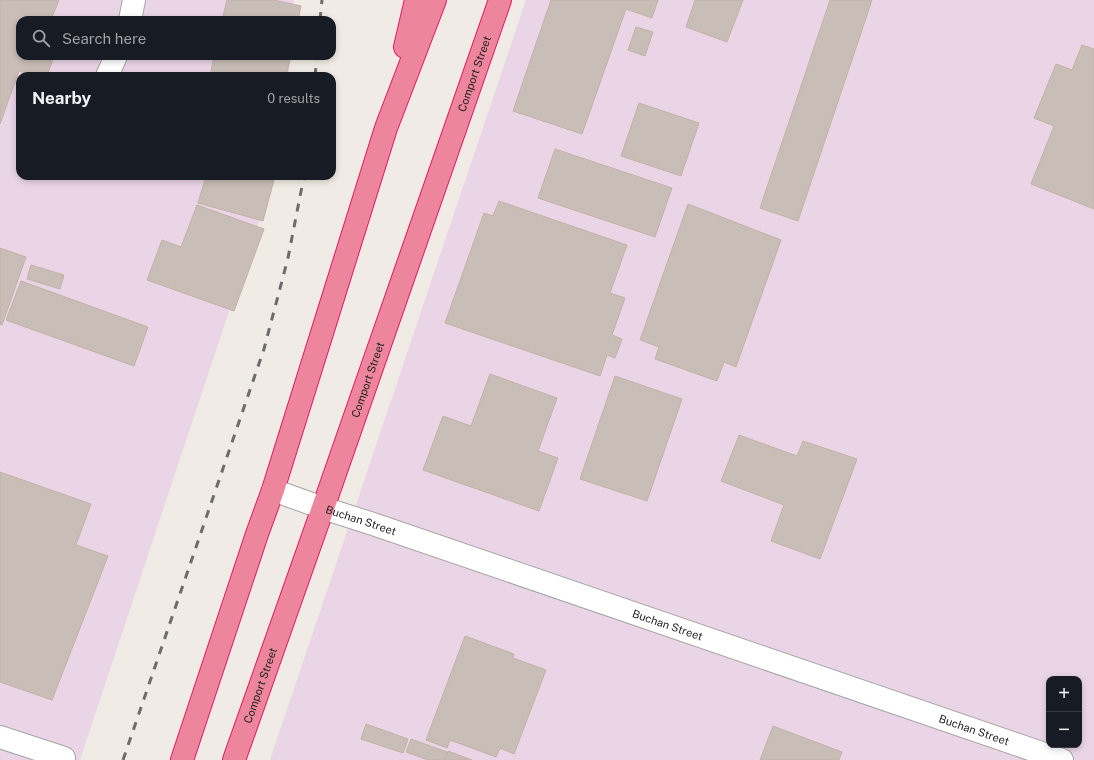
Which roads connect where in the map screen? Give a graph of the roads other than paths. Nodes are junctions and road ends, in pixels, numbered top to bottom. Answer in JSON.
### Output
{"nodes":[{"id":1,"x":134,"y":0,"type":"edge"},
{"id":2,"x":416,"y":0,"type":"edge"},
{"id":3,"x":435,"y":0,"type":"edge"},
{"id":4,"x":500,"y":0,"type":"edge"},
{"id":5,"x":131,"y":16,"type":"edge"},
{"id":6,"x":114,"y":60,"type":"edge"},
{"id":7,"x":109,"y":72,"type":"edge"},
{"id":8,"x":386,"y":128,"type":"junction"},
{"id":9,"x":273,"y":490,"type":"junction"},
{"id":10,"x":324,"y":508,"type":"junction"},
{"id":11,"x":0,"y":737,"type":"edge"},
{"id":12,"x":64,"y":758,"type":"dead end"},
{"id":13,"x":182,"y":760,"type":"edge"},
{"id":14,"x":234,"y":760,"type":"edge"},
{"id":15,"x":1062,"y":760,"type":"edge"}],
"edges":[{"from":1,"to":5,"type":"street"},
{"from":2,"to":8,"type":"highway"},
{"from":3,"to":8,"type":"highway"},
{"from":4,"to":10,"type":"highway","name":"Comport Street"},
{"from":6,"to":7,"type":"street"},
{"from":8,"to":9,"type":"highway"},
{"from":9,"to":10,"type":"street","name":"Buchan Street"},
{"from":9,"to":13,"type":"highway"},
{"from":10,"to":14,"type":"highway","name":"Comport Street"},
{"from":10,"to":15,"type":"street","name":"Buchan Street"},
{"from":11,"to":12,"type":"street"}]}
